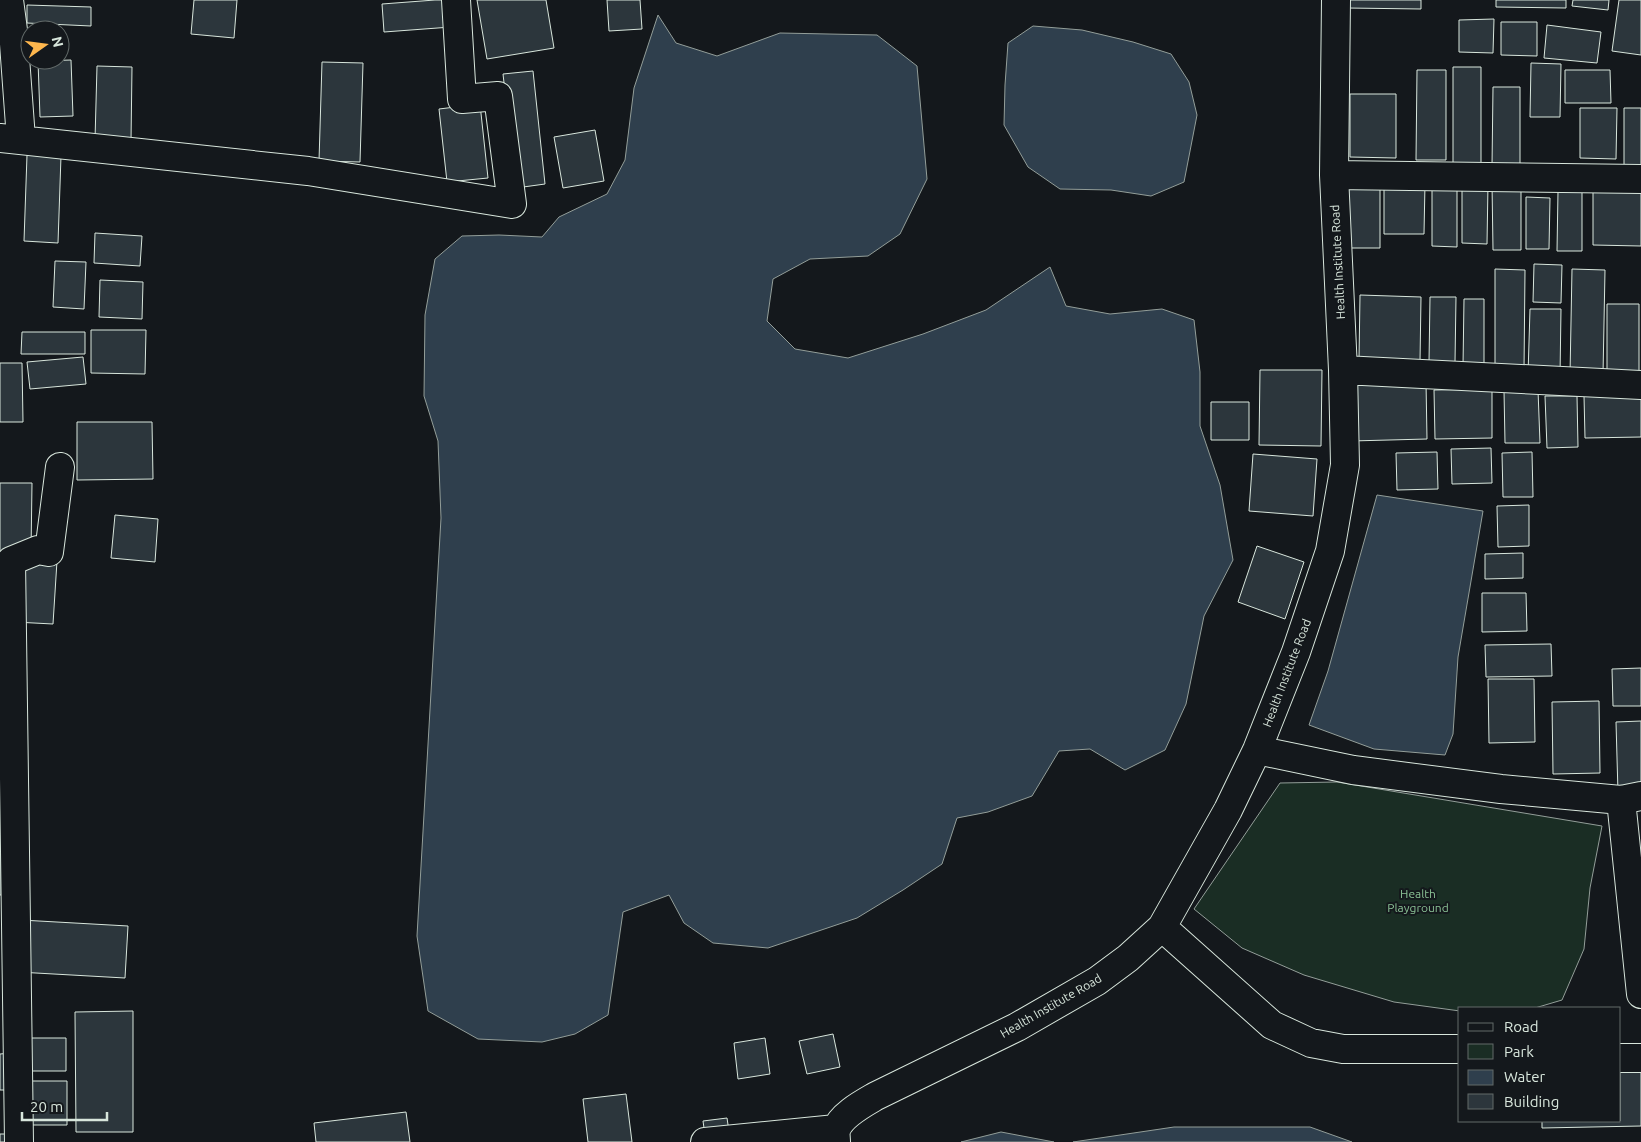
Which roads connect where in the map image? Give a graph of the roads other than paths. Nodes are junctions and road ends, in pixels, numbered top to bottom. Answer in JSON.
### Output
{"nodes":[{"id":1,"x":9,"y":0,"type":"edge"},
{"id":2,"x":456,"y":0,"type":"edge"},
{"id":3,"x":1336,"y":0,"type":"edge"},
{"id":4,"x":10,"y":138,"type":"edge"},
{"id":5,"x":1334,"y":175,"type":"junction"},
{"id":6,"x":1641,"y":180,"type":"edge"},
{"id":7,"x":1344,"y":370,"type":"junction"},
{"id":8,"x":1641,"y":385,"type":"edge"},
{"id":9,"x":60,"y":467,"type":"dead end"},
{"id":10,"x":1257,"y":750,"type":"junction"},
{"id":11,"x":1631,"y":798,"type":"edge"},
{"id":12,"x":1636,"y":893,"type":"edge"},
{"id":13,"x":1162,"y":927,"type":"junction"},
{"id":14,"x":1641,"y":994,"type":"edge"},
{"id":15,"x":1458,"y":1049,"type":"edge"},
{"id":16,"x":1621,"y":1058,"type":"edge"},
{"id":17,"x":1641,"y":1058,"type":"edge"},
{"id":18,"x":836,"y":1135,"type":"edge"},
{"id":19,"x":19,"y":1142,"type":"edge"},
{"id":20,"x":706,"y":1142,"type":"edge"}],
"edges":[{"from":1,"to":4,"type":"street"},
{"from":2,"to":4,"type":"street"},
{"from":3,"to":5,"type":"street","name":"Health Institute Road"},
{"from":5,"to":6,"type":"street"},
{"from":5,"to":7,"type":"street","name":"Health Institute Road"},
{"from":7,"to":8,"type":"street"},
{"from":7,"to":10,"type":"street","name":"Health Institute Road"},
{"from":9,"to":19,"type":"street"},
{"from":10,"to":11,"type":"street"},
{"from":10,"to":13,"type":"street","name":"Health Institute Road"},
{"from":11,"to":12,"type":"street"},
{"from":12,"to":14,"type":"street"},
{"from":13,"to":15,"type":"street"},
{"from":13,"to":18,"type":"street","name":"Health Institute Road"},
{"from":16,"to":17,"type":"street"},
{"from":18,"to":20,"type":"street"}]}
